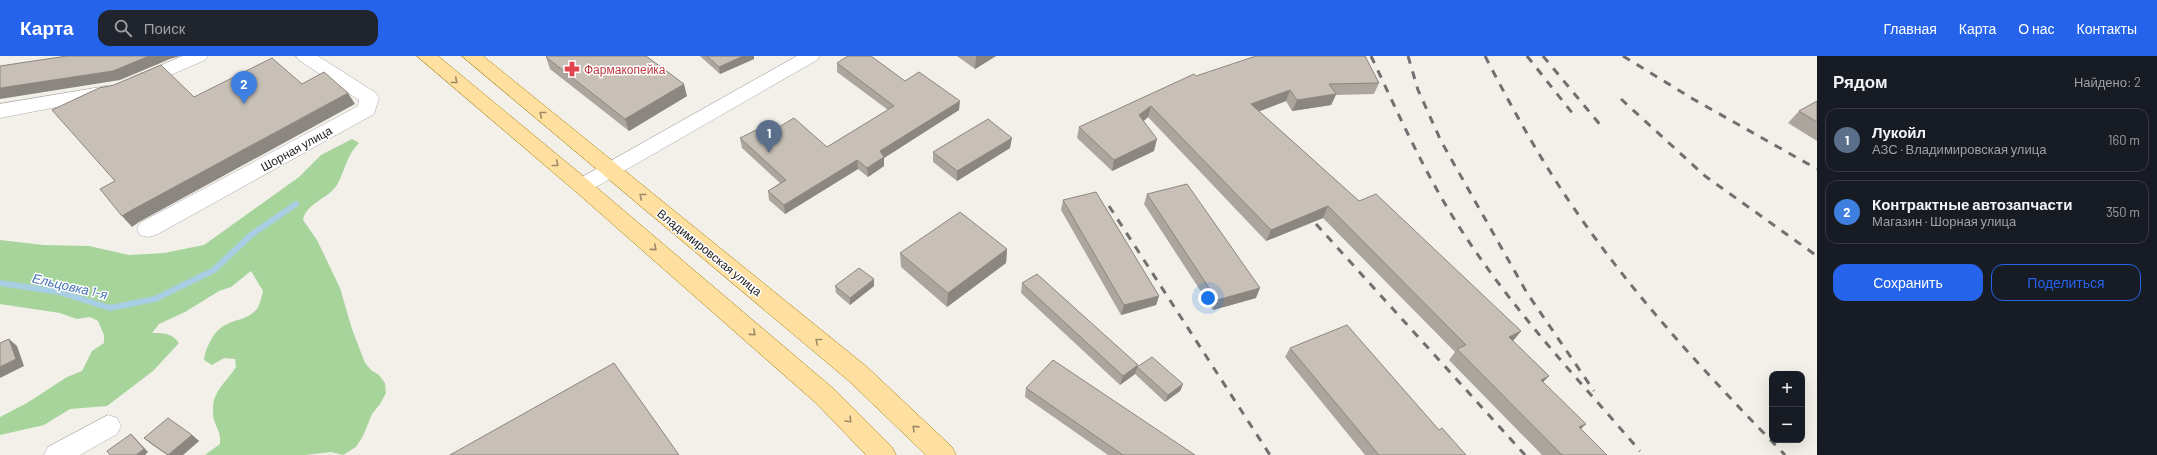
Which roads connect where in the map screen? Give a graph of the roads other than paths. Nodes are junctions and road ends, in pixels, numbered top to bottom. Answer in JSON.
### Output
{"nodes":[{"id":1,"x":199,"y":56,"type":"edge"},
{"id":2,"x":305,"y":56,"type":"edge"},
{"id":3,"x":426,"y":56,"type":"edge"},
{"id":4,"x":471,"y":56,"type":"edge"},
{"id":5,"x":811,"y":56,"type":"edge"},
{"id":6,"x":0,"y":111,"type":"edge"},
{"id":7,"x":610,"y":170,"type":"junction"},
{"id":8,"x":582,"y":186,"type":"junction"},
{"id":9,"x":148,"y":229,"type":"dead end"},
{"id":10,"x":108,"y":426,"type":"dead end"},
{"id":11,"x":57,"y":455,"type":"edge"},
{"id":12,"x":883,"y":455,"type":"edge"},
{"id":13,"x":943,"y":455,"type":"edge"}],
"edges":[{"from":1,"to":6,"type":"street"},
{"from":2,"to":9,"type":"street","name":"Шорная улица"},
{"from":3,"to":8,"type":"main road","one_way":true},
{"from":7,"to":4,"type":"main road","name":"Владимировская улица","one_way":true},
{"from":5,"to":7,"type":"street"},
{"from":7,"to":8,"type":"street"},
{"from":13,"to":7,"type":"main road","name":"Владимировская улица","one_way":true},
{"from":8,"to":12,"type":"main road","one_way":true},
{"from":10,"to":11,"type":"street"}]}
